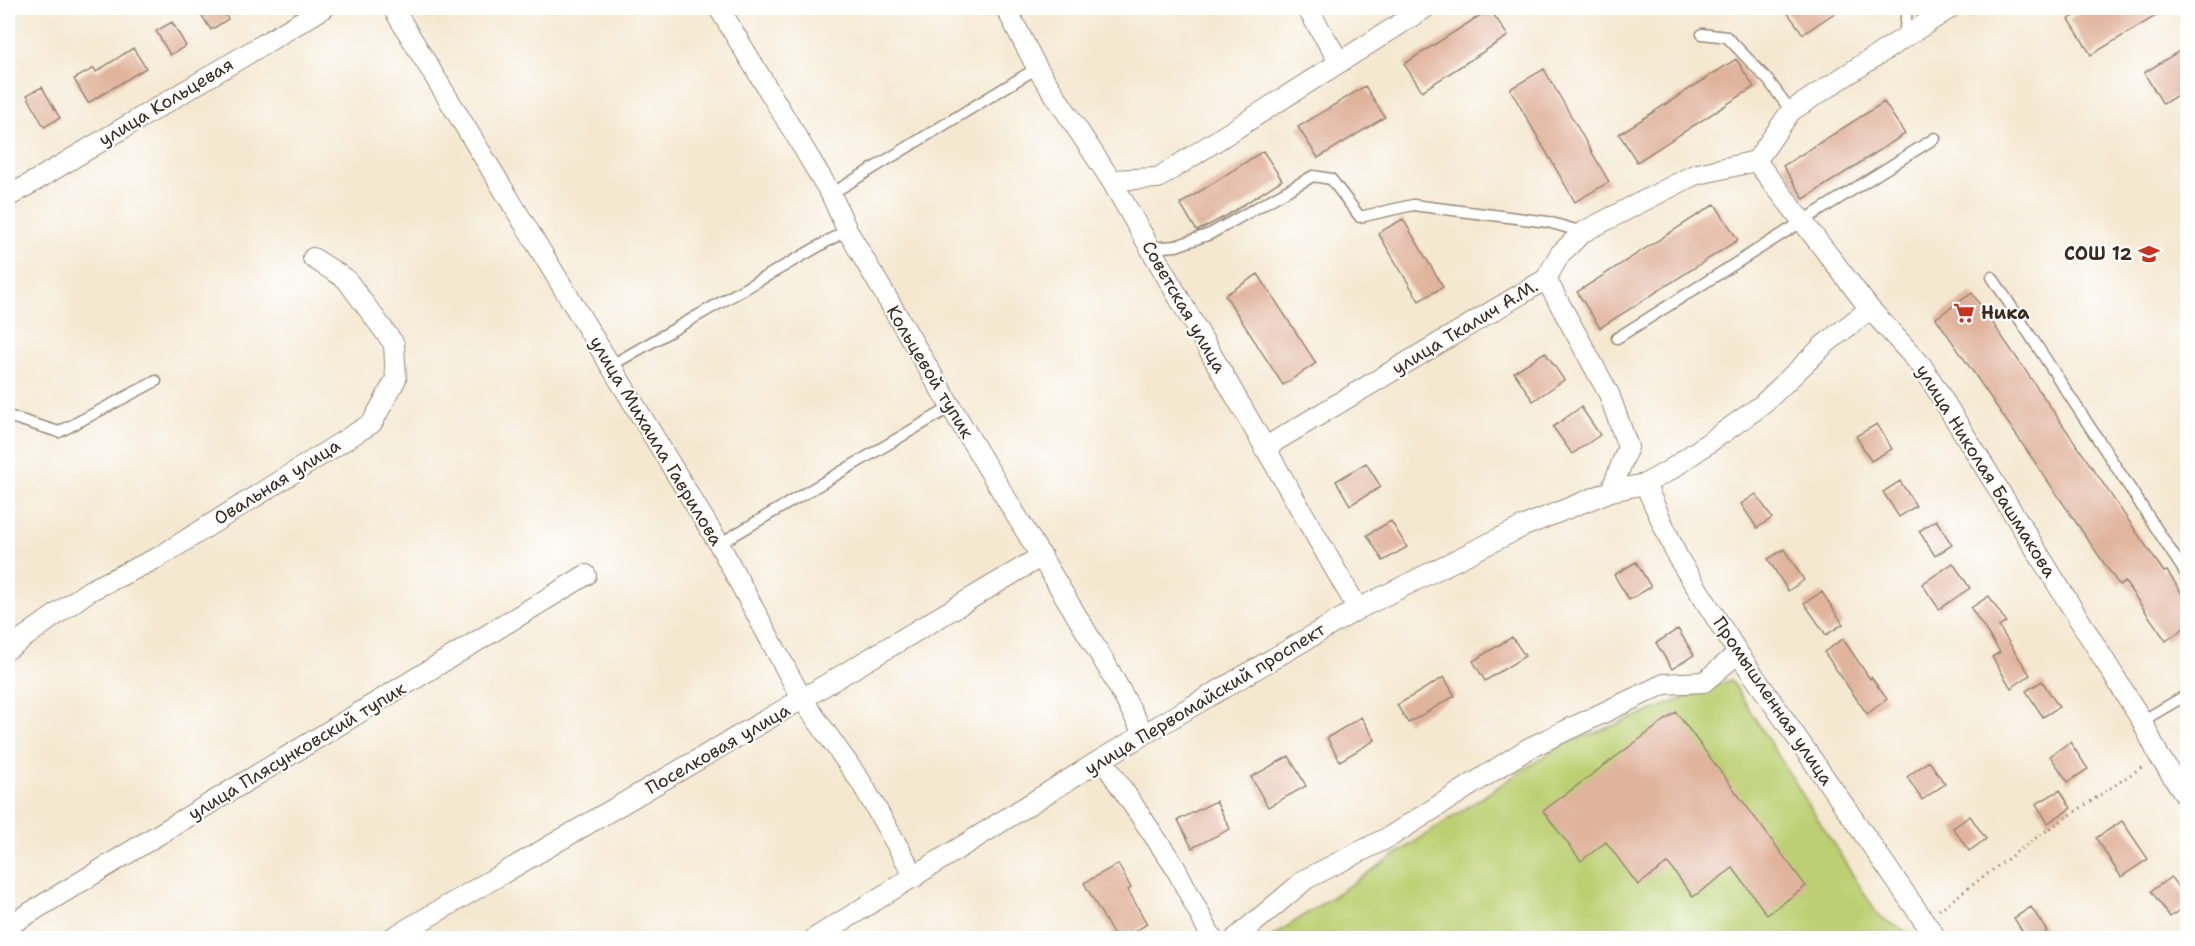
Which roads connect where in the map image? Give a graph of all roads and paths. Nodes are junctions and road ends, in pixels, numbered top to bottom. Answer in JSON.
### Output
{"nodes":[{"id":1,"x":324,"y":8,"type":"edge"},
{"id":2,"x":393,"y":8,"type":"edge"},
{"id":3,"x":719,"y":8,"type":"edge"},
{"id":4,"x":1006,"y":8,"type":"edge"},
{"id":5,"x":1306,"y":8,"type":"edge"},
{"id":6,"x":1425,"y":8,"type":"edge"},
{"id":7,"x":1907,"y":8,"type":"edge"},
{"id":8,"x":1950,"y":8,"type":"edge"},
{"id":9,"x":1702,"y":34,"type":"dead end"},
{"id":10,"x":1904,"y":38,"type":"junction"},
{"id":11,"x":1339,"y":61,"type":"junction"},
{"id":12,"x":1037,"y":68,"type":"junction"},
{"id":13,"x":1791,"y":111,"type":"junction"},
{"id":14,"x":1935,"y":138,"type":"dead end"},
{"id":15,"x":1756,"y":161,"type":"junction"},
{"id":16,"x":1111,"y":180,"type":"junction"},
{"id":17,"x":831,"y":195,"type":"junction"},
{"id":18,"x":8,"y":197,"type":"edge"},
{"id":19,"x":1803,"y":223,"type":"junction"},
{"id":20,"x":847,"y":230,"type":"junction"},
{"id":21,"x":1583,"y":232,"type":"junction"},
{"id":22,"x":1150,"y":248,"type":"junction"},
{"id":23,"x":313,"y":258,"type":"dead end"},
{"id":24,"x":1992,"y":277,"type":"dead end"},
{"id":25,"x":1546,"y":279,"type":"junction"},
{"id":26,"x":1870,"y":309,"type":"junction"},
{"id":27,"x":1617,"y":338,"type":"dead end"},
{"id":28,"x":610,"y":366,"type":"junction"},
{"id":29,"x":156,"y":381,"type":"dead end"},
{"id":30,"x":951,"y":407,"type":"junction"},
{"id":31,"x":8,"y":416,"type":"edge"},
{"id":32,"x":1264,"y":448,"type":"junction"},
{"id":33,"x":1645,"y":484,"type":"junction"},
{"id":34,"x":1611,"y":491,"type":"junction"},
{"id":35,"x":719,"y":544,"type":"junction"},
{"id":36,"x":1042,"y":556,"type":"junction"},
{"id":37,"x":586,"y":575,"type":"dead end"},
{"id":38,"x":2187,"y":578,"type":"edge"},
{"id":39,"x":1358,"y":609,"type":"junction"},
{"id":40,"x":8,"y":649,"type":"edge"},
{"id":41,"x":1738,"y":653,"type":"junction"},
{"id":42,"x":2187,"y":694,"type":"edge"},
{"id":43,"x":802,"y":699,"type":"junction"},
{"id":44,"x":2142,"y":721,"type":"junction"},
{"id":45,"x":1144,"y":734,"type":"junction"},
{"id":46,"x":2158,"y":756,"type":"junction"},
{"id":47,"x":1102,"y":759,"type":"junction"},
{"id":48,"x":2187,"y":799,"type":"edge"},
{"id":49,"x":915,"y":877,"type":"junction"},
{"id":50,"x":1924,"y":922,"type":"junction"},
{"id":51,"x":8,"y":926,"type":"edge"},
{"id":52,"x":843,"y":931,"type":"edge"},
{"id":53,"x":392,"y":939,"type":"edge"},
{"id":54,"x":815,"y":939,"type":"edge"},
{"id":55,"x":1212,"y":939,"type":"edge"},
{"id":56,"x":1236,"y":939,"type":"edge"},
{"id":57,"x":1936,"y":939,"type":"edge"}],
"edges":[{"from":1,"to":18,"type":"street","name":"улица Кольцевая"},
{"from":2,"to":28,"type":"street","name":"улица Михаила Гаврилова"},
{"from":3,"to":17,"type":"street","name":"Кольцевой тупик"},
{"from":4,"to":12,"type":"street","name":"Советская улица"},
{"from":5,"to":11,"type":"street"},
{"from":6,"to":11,"type":"street"},
{"from":7,"to":10,"type":"lane"},
{"from":8,"to":10,"type":"street"},
{"from":9,"to":13,"type":"lane"},
{"from":10,"to":13,"type":"street"},
{"from":11,"to":16,"type":"street"},
{"from":12,"to":16,"type":"street","name":"Советская улица"},
{"from":12,"to":17,"type":"lane"},
{"from":13,"to":15,"type":"street"},
{"from":14,"to":19,"type":"lane"},
{"from":15,"to":19,"type":"street","name":"улица Николая Башмакова"},
{"from":15,"to":21,"type":"street","name":"улица Ткалич А.М."},
{"from":16,"to":22,"type":"street","name":"Советская улица"},
{"from":17,"to":20,"type":"street","name":"Кольцевой тупик"},
{"from":19,"to":26,"type":"street","name":"улица Николая Башмакова"},
{"from":19,"to":27,"type":"lane"},
{"from":20,"to":28,"type":"lane"},
{"from":20,"to":30,"type":"street","name":"Кольцевой тупик"},
{"from":21,"to":22,"type":"lane"},
{"from":21,"to":25,"type":"street","name":"улица Ткалич А.М."},
{"from":22,"to":32,"type":"street","name":"Советская улица"},
{"from":23,"to":40,"type":"street","name":"Овальная улица"},
{"from":24,"to":38,"type":"lane"},
{"from":25,"to":32,"type":"street","name":"улица Ткалич А.М."},
{"from":25,"to":34,"type":"street"},
{"from":26,"to":33,"type":"street"},
{"from":26,"to":44,"type":"street","name":"улица Николая Башмакова"},
{"from":28,"to":35,"type":"street","name":"улица Михаила Гаврилова"},
{"from":29,"to":31,"type":"lane"},
{"from":30,"to":35,"type":"lane"},
{"from":30,"to":36,"type":"street","name":"Кольцевой тупик"},
{"from":32,"to":39,"type":"street","name":"Советская улица"},
{"from":33,"to":34,"type":"street"},
{"from":33,"to":41,"type":"street","name":"Промышленная улица"},
{"from":34,"to":39,"type":"street","name":"улица Первомайский проспект"},
{"from":35,"to":43,"type":"street","name":"улица Михаила Гаврилова"},
{"from":36,"to":43,"type":"street","name":"Поселковая улица"},
{"from":36,"to":45,"type":"street","name":"Кольцевой тупик"},
{"from":37,"to":51,"type":"street","name":"улица Плясунковский тупик"},
{"from":39,"to":45,"type":"street","name":"улица Первомайский проспект"},
{"from":41,"to":50,"type":"street","name":"Промышленная улица"},
{"from":41,"to":56,"type":"street"},
{"from":42,"to":44,"type":"lane"},
{"from":43,"to":49,"type":"street","name":"улица Михаила Гаврилова"},
{"from":43,"to":53,"type":"street","name":"Поселковая улица"},
{"from":44,"to":46,"type":"street","name":"улица Николая Башмакова"},
{"from":45,"to":47,"type":"street","name":"улица Первомайский проспект"},
{"from":46,"to":48,"type":"street","name":"улица Николая Башмакова"},
{"from":46,"to":50,"type":"path"},
{"from":47,"to":49,"type":"street","name":"улица Первомайский проспект"},
{"from":47,"to":55,"type":"street"},
{"from":49,"to":52,"type":"street","name":"улица Первомайский проспект"},
{"from":50,"to":57,"type":"street","name":"Промышленная улица"},
{"from":52,"to":54,"type":"street","name":"улица Первомайский проспект"}]}
